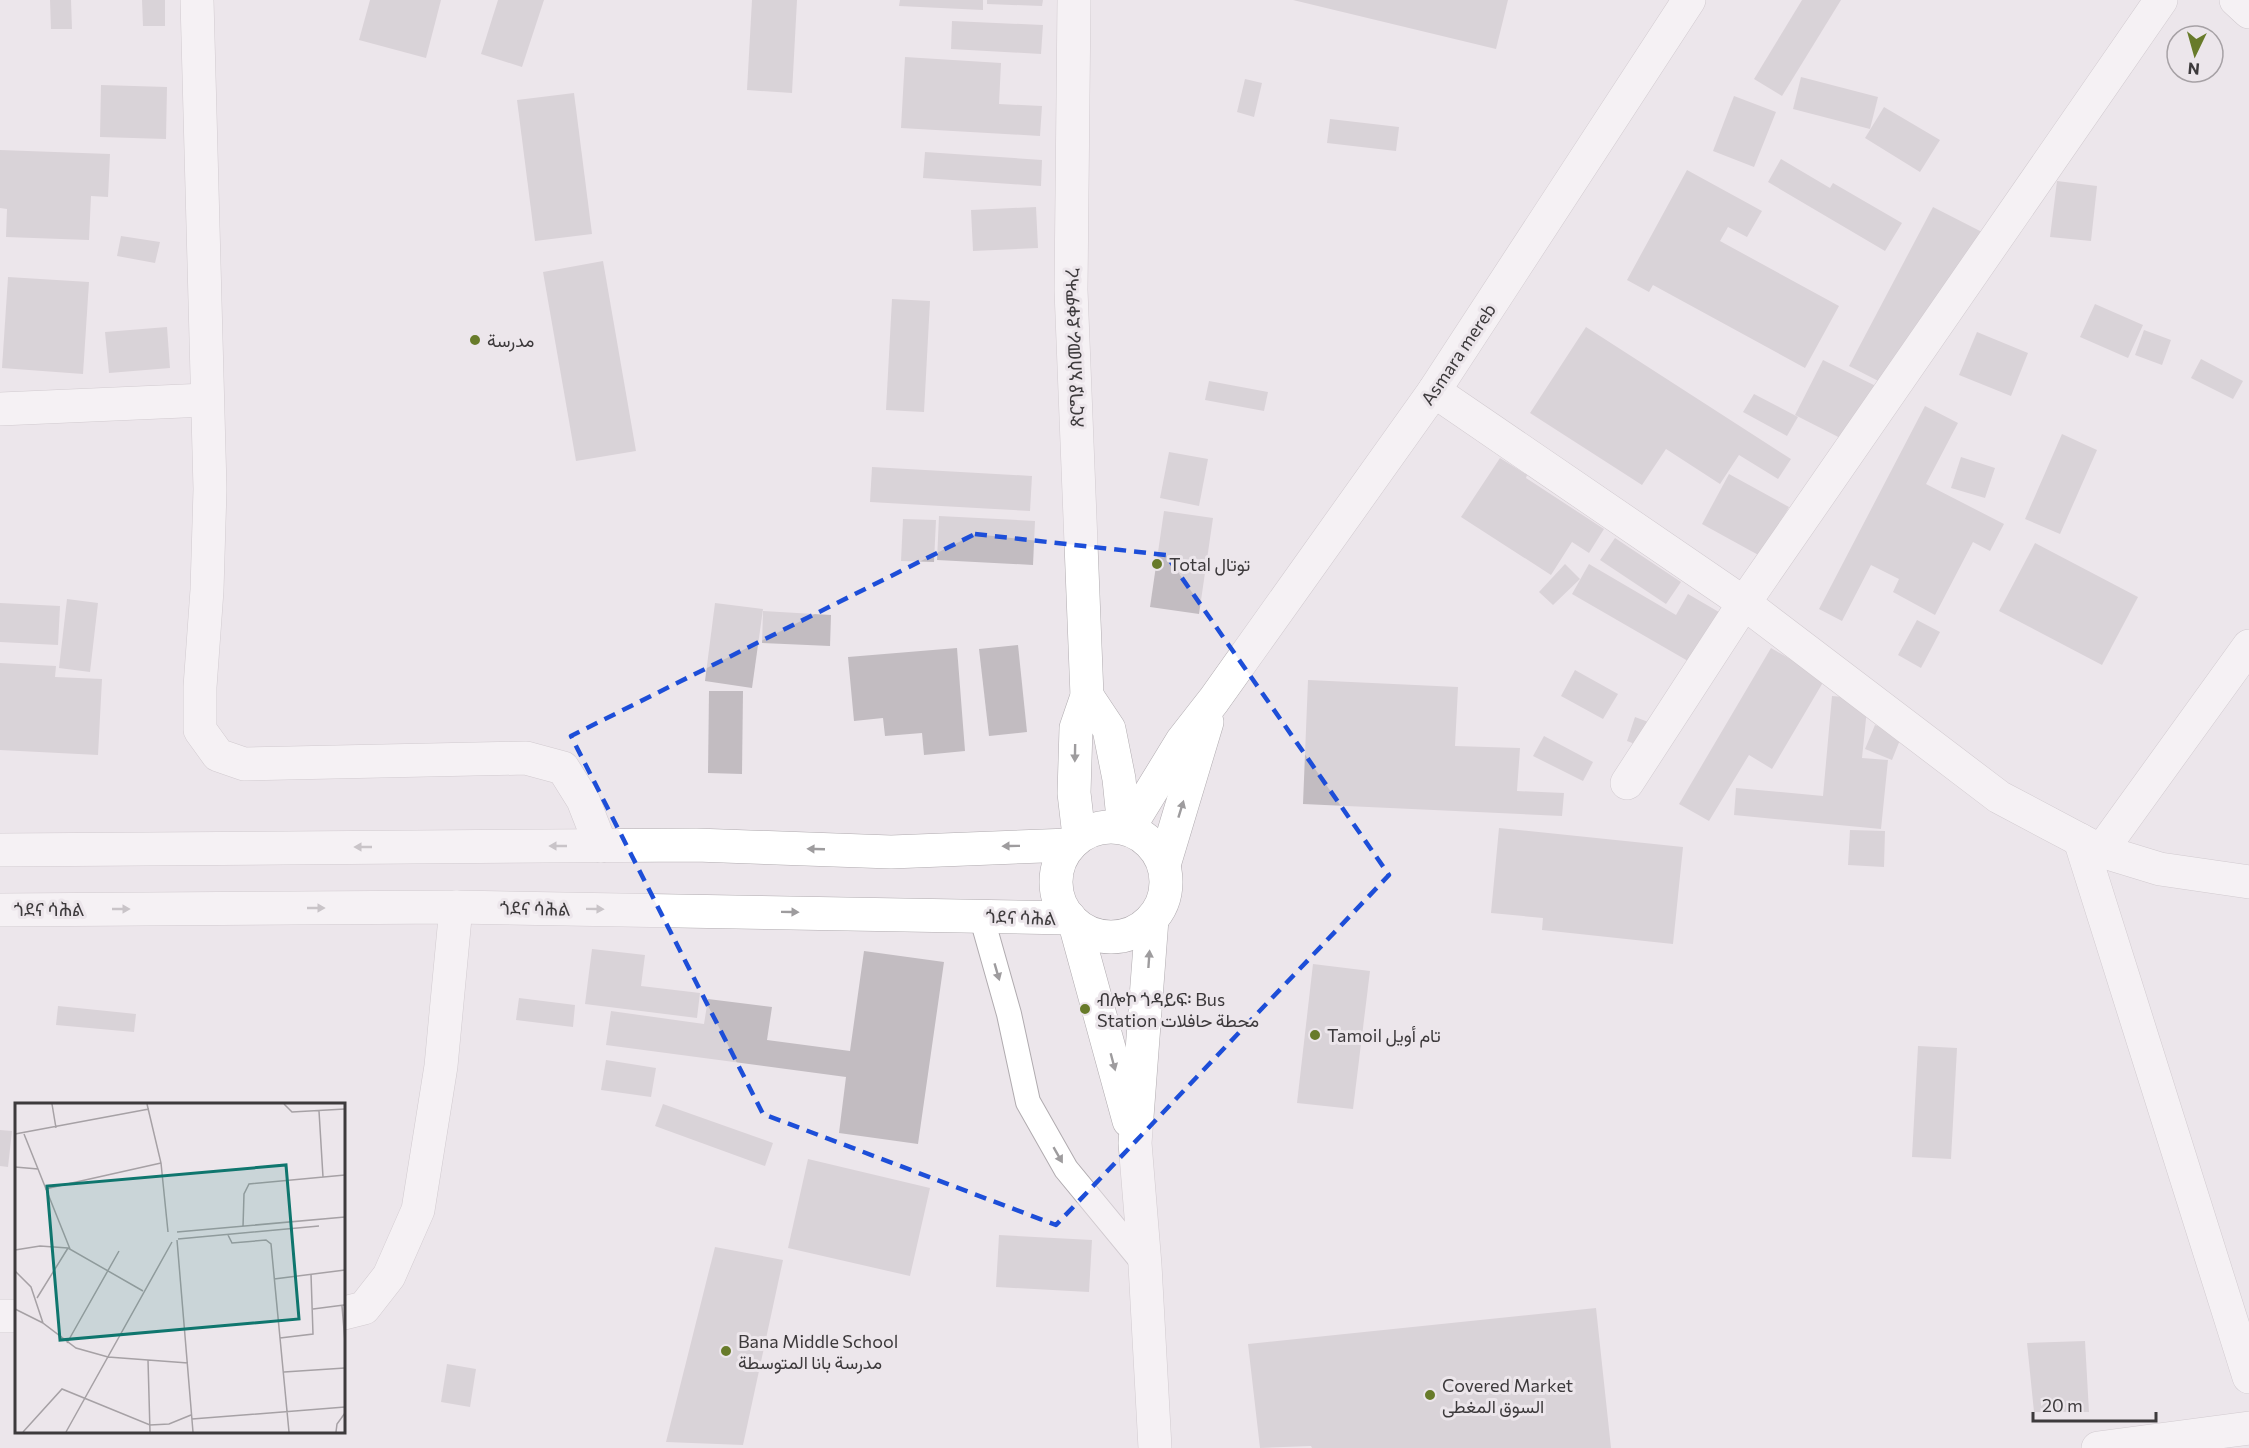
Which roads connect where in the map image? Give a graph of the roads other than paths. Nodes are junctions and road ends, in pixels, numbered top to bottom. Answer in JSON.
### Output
{"nodes":[{"id":1,"x":197,"y":0,"type":"edge"},
{"id":2,"x":1074,"y":0,"type":"edge"},
{"id":3,"x":1689,"y":0,"type":"edge"},
{"id":4,"x":2161,"y":0,"type":"edge"},
{"id":5,"x":2236,"y":0,"type":"edge"},
{"id":6,"x":2249,"y":12,"type":"edge"},
{"id":7,"x":1434,"y":391,"type":"junction"},
{"id":8,"x":206,"y":400,"type":"junction"},
{"id":9,"x":0,"y":409,"type":"edge"},
{"id":10,"x":1744,"y":603,"type":"junction"},
{"id":11,"x":2249,"y":646,"type":"edge"},
{"id":12,"x":1087,"y":696,"type":"junction"},
{"id":13,"x":1214,"y":700,"type":"junction"},
{"id":14,"x":1627,"y":783,"type":"dead end"},
{"id":15,"x":1126,"y":828,"type":"junction"},
{"id":16,"x":1074,"y":841,"type":"junction"},
{"id":17,"x":601,"y":846,"type":"junction"},
{"id":18,"x":2090,"y":846,"type":"junction"},
{"id":19,"x":0,"y":850,"type":"edge"},
{"id":20,"x":1164,"y":865,"type":"junction"},
{"id":21,"x":2249,"y":882,"type":"edge"},
{"id":22,"x":456,"y":907,"type":"junction"},
{"id":23,"x":0,"y":910,"type":"edge"},
{"id":24,"x":981,"y":915,"type":"junction"},
{"id":25,"x":1152,"y":919,"type":"junction"},
{"id":26,"x":1072,"y":921,"type":"junction"},
{"id":27,"x":1135,"y":1143,"type":"junction"},
{"id":28,"x":1145,"y":1265,"type":"junction"},
{"id":29,"x":345,"y":1313,"type":"edge"},
{"id":30,"x":2249,"y":1377,"type":"edge"},
{"id":31,"x":2249,"y":1428,"type":"edge"},
{"id":32,"x":1155,"y":1448,"type":"edge"},
{"id":33,"x":2098,"y":1448,"type":"edge"}],
"edges":[{"from":1,"to":8,"type":"main road"},
{"from":2,"to":12,"type":"main road","name":"ጽርግያ አስመራ ደቀምሓረ"},
{"from":3,"to":7,"type":"main road","name":"Asmara mereb"},
{"from":4,"to":10,"type":"main road"},
{"from":5,"to":6,"type":"main road"},
{"from":7,"to":10,"type":"main road"},
{"from":7,"to":13,"type":"main road","name":"Asmara mereb"},
{"from":8,"to":9,"type":"main road"},
{"from":8,"to":17,"type":"main road"},
{"from":10,"to":14,"type":"main road"},
{"from":10,"to":18,"type":"main road"},
{"from":11,"to":18,"type":"main road"},
{"from":12,"to":15,"type":"main road"},
{"from":12,"to":16,"type":"main road","one_way":true},
{"from":13,"to":15,"type":"main road","name":"Asmara mereb"},
{"from":20,"to":13,"type":"main road","one_way":true},
{"from":15,"to":16,"type":"main road"},
{"from":15,"to":20,"type":"main road"},
{"from":16,"to":17,"type":"main road","one_way":true},
{"from":16,"to":26,"type":"main road"},
{"from":17,"to":19,"type":"main road","one_way":true},
{"from":18,"to":21,"type":"main road"},
{"from":18,"to":30,"type":"main road"},
{"from":20,"to":25,"type":"main road"},
{"from":23,"to":22,"type":"main road","name":"ጎደና ሳሕል","one_way":true},
{"from":22,"to":24,"type":"main road","name":"ጎደና ሳሕል","one_way":true},
{"from":22,"to":29,"type":"main road"},
{"from":24,"to":26,"type":"main road","name":"ጎደና ሳሕል"},
{"from":24,"to":28,"type":"lane","one_way":true},
{"from":25,"to":26,"type":"main road"},
{"from":27,"to":25,"type":"main road","one_way":true},
{"from":26,"to":27,"type":"main road","one_way":true},
{"from":27,"to":28,"type":"main road"},
{"from":28,"to":32,"type":"main road"},
{"from":31,"to":33,"type":"main road"}]}
